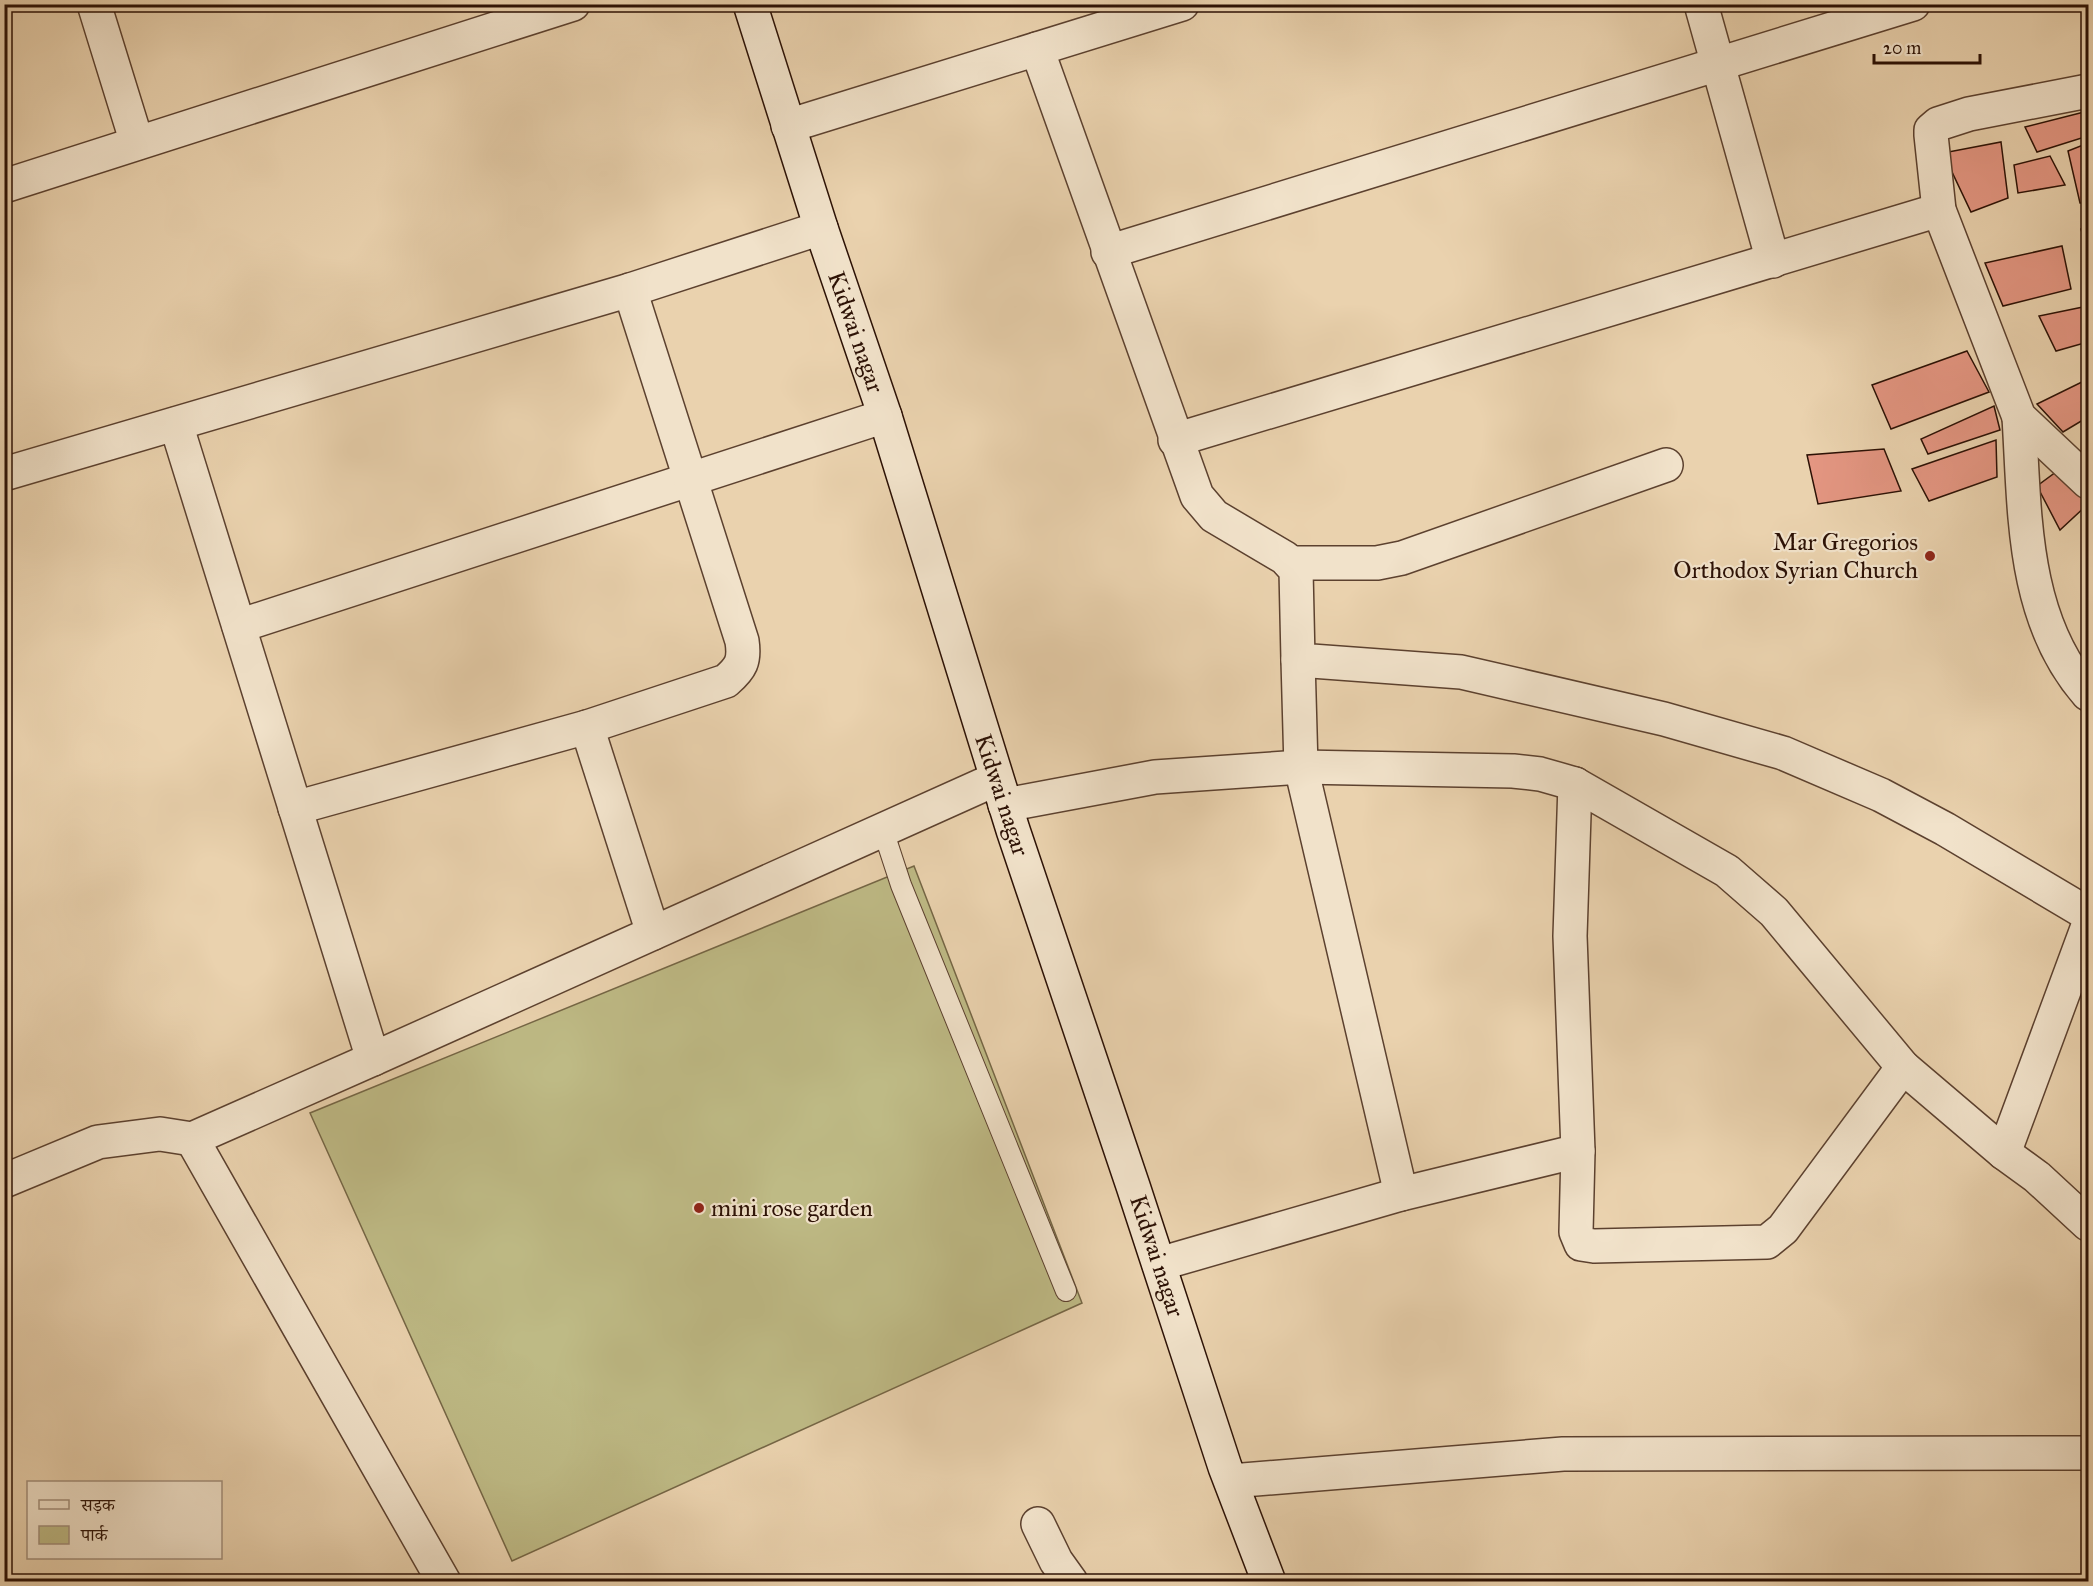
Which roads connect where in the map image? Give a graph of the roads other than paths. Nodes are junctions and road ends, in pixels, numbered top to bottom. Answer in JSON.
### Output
{"nodes":[{"id":1,"x":94,"y":4,"type":"edge"},
{"id":2,"x":573,"y":4,"type":"edge"},
{"id":3,"x":750,"y":4,"type":"edge"},
{"id":4,"x":1182,"y":4,"type":"edge"},
{"id":5,"x":1701,"y":4,"type":"edge"},
{"id":6,"x":1913,"y":4,"type":"edge"},
{"id":7,"x":513,"y":14,"type":"edge"},
{"id":8,"x":1037,"y":49,"type":"junction"},
{"id":9,"x":1718,"y":64,"type":"junction"},
{"id":10,"x":2088,"y":90,"type":"edge"},
{"id":11,"x":788,"y":126,"type":"junction"},
{"id":12,"x":137,"y":143,"type":"junction"},
{"id":13,"x":4,"y":186,"type":"edge"},
{"id":14,"x":1939,"y":210,"type":"junction"},
{"id":15,"x":821,"y":228,"type":"junction"},
{"id":16,"x":1108,"y":252,"type":"junction"},
{"id":17,"x":1773,"y":261,"type":"junction"},
{"id":18,"x":630,"y":290,"type":"junction"},
{"id":19,"x":885,"y":417,"type":"junction"},
{"id":20,"x":2019,"y":417,"type":"junction"},
{"id":21,"x":176,"y":424,"type":"junction"},
{"id":22,"x":1175,"y":440,"type":"junction"},
{"id":23,"x":1666,"y":465,"type":"dead end"},
{"id":24,"x":4,"y":474,"type":"edge"},
{"id":25,"x":690,"y":480,"type":"junction"},
{"id":26,"x":2088,"y":482,"type":"edge"},
{"id":27,"x":1290,"y":563,"type":"junction"},
{"id":28,"x":239,"y":626,"type":"junction"},
{"id":29,"x":1298,"y":660,"type":"junction"},
{"id":30,"x":2088,"y":694,"type":"edge"},
{"id":31,"x":587,"y":727,"type":"junction"},
{"id":32,"x":1301,"y":767,"type":"junction"},
{"id":33,"x":1575,"y":784,"type":"junction"},
{"id":34,"x":1001,"y":792,"type":"junction"},
{"id":35,"x":296,"y":808,"type":"junction"},
{"id":36,"x":883,"y":830,"type":"junction"},
{"id":37,"x":2088,"y":914,"type":"edge"},
{"id":38,"x":2088,"y":926,"type":"edge"},
{"id":39,"x":653,"y":933,"type":"junction"},
{"id":40,"x":374,"y":1059,"type":"junction"},
{"id":41,"x":1903,"y":1067,"type":"junction"},
{"id":42,"x":192,"y":1139,"type":"junction"},
{"id":43,"x":1578,"y":1151,"type":"junction"},
{"id":44,"x":2004,"y":1153,"type":"junction"},
{"id":45,"x":4,"y":1181,"type":"edge"},
{"id":46,"x":1401,"y":1194,"type":"junction"},
{"id":47,"x":2088,"y":1224,"type":"edge"},
{"id":48,"x":1159,"y":1264,"type":"junction"},
{"id":49,"x":1066,"y":1291,"type":"dead end"},
{"id":50,"x":2088,"y":1453,"type":"edge"},
{"id":51,"x":1231,"y":1481,"type":"junction"},
{"id":52,"x":1038,"y":1524,"type":"dead end"},
{"id":53,"x":444,"y":1581,"type":"edge"},
{"id":54,"x":1071,"y":1581,"type":"edge"},
{"id":55,"x":1269,"y":1581,"type":"edge"}],
"edges":[{"from":1,"to":12,"type":"street"},
{"from":2,"to":7,"type":"street"},
{"from":3,"to":11,"type":"street","name":"Kidwai nagar"},
{"from":4,"to":8,"type":"street"},
{"from":5,"to":9,"type":"street"},
{"from":6,"to":9,"type":"street"},
{"from":7,"to":12,"type":"street"},
{"from":8,"to":11,"type":"street"},
{"from":8,"to":16,"type":"street"},
{"from":9,"to":16,"type":"street"},
{"from":9,"to":17,"type":"street"},
{"from":10,"to":14,"type":"street"},
{"from":11,"to":15,"type":"street","name":"Kidwai nagar"},
{"from":12,"to":13,"type":"street"},
{"from":14,"to":17,"type":"street"},
{"from":14,"to":20,"type":"street"},
{"from":15,"to":18,"type":"street"},
{"from":15,"to":19,"type":"street","name":"Kidwai nagar"},
{"from":16,"to":22,"type":"street"},
{"from":17,"to":22,"type":"street"},
{"from":18,"to":21,"type":"street"},
{"from":18,"to":25,"type":"street"},
{"from":19,"to":25,"type":"street"},
{"from":19,"to":34,"type":"street","name":"Kidwai nagar"},
{"from":20,"to":26,"type":"street"},
{"from":20,"to":30,"type":"street"},
{"from":21,"to":24,"type":"street"},
{"from":21,"to":28,"type":"street"},
{"from":22,"to":27,"type":"street"},
{"from":23,"to":27,"type":"street"},
{"from":25,"to":28,"type":"street"},
{"from":25,"to":31,"type":"street"},
{"from":27,"to":29,"type":"street"},
{"from":28,"to":35,"type":"street"},
{"from":29,"to":32,"type":"street"},
{"from":29,"to":37,"type":"street"},
{"from":31,"to":35,"type":"street"},
{"from":31,"to":39,"type":"street"},
{"from":32,"to":33,"type":"street"},
{"from":32,"to":34,"type":"street"},
{"from":32,"to":46,"type":"street"},
{"from":33,"to":41,"type":"street"},
{"from":33,"to":43,"type":"street"},
{"from":34,"to":36,"type":"street"},
{"from":34,"to":48,"type":"street","name":"Kidwai nagar"},
{"from":35,"to":40,"type":"street"},
{"from":36,"to":39,"type":"street"},
{"from":36,"to":49,"type":"lane"},
{"from":38,"to":44,"type":"street"},
{"from":39,"to":40,"type":"street"},
{"from":40,"to":42,"type":"street"},
{"from":41,"to":43,"type":"street"},
{"from":41,"to":44,"type":"street"},
{"from":42,"to":45,"type":"street"},
{"from":42,"to":53,"type":"street"},
{"from":43,"to":46,"type":"street"},
{"from":44,"to":47,"type":"street"},
{"from":46,"to":48,"type":"street"},
{"from":48,"to":51,"type":"street","name":"Kidwai nagar"},
{"from":50,"to":51,"type":"street"},
{"from":51,"to":55,"type":"street","name":"Kidwai nagar"},
{"from":52,"to":54,"type":"street"}]}
